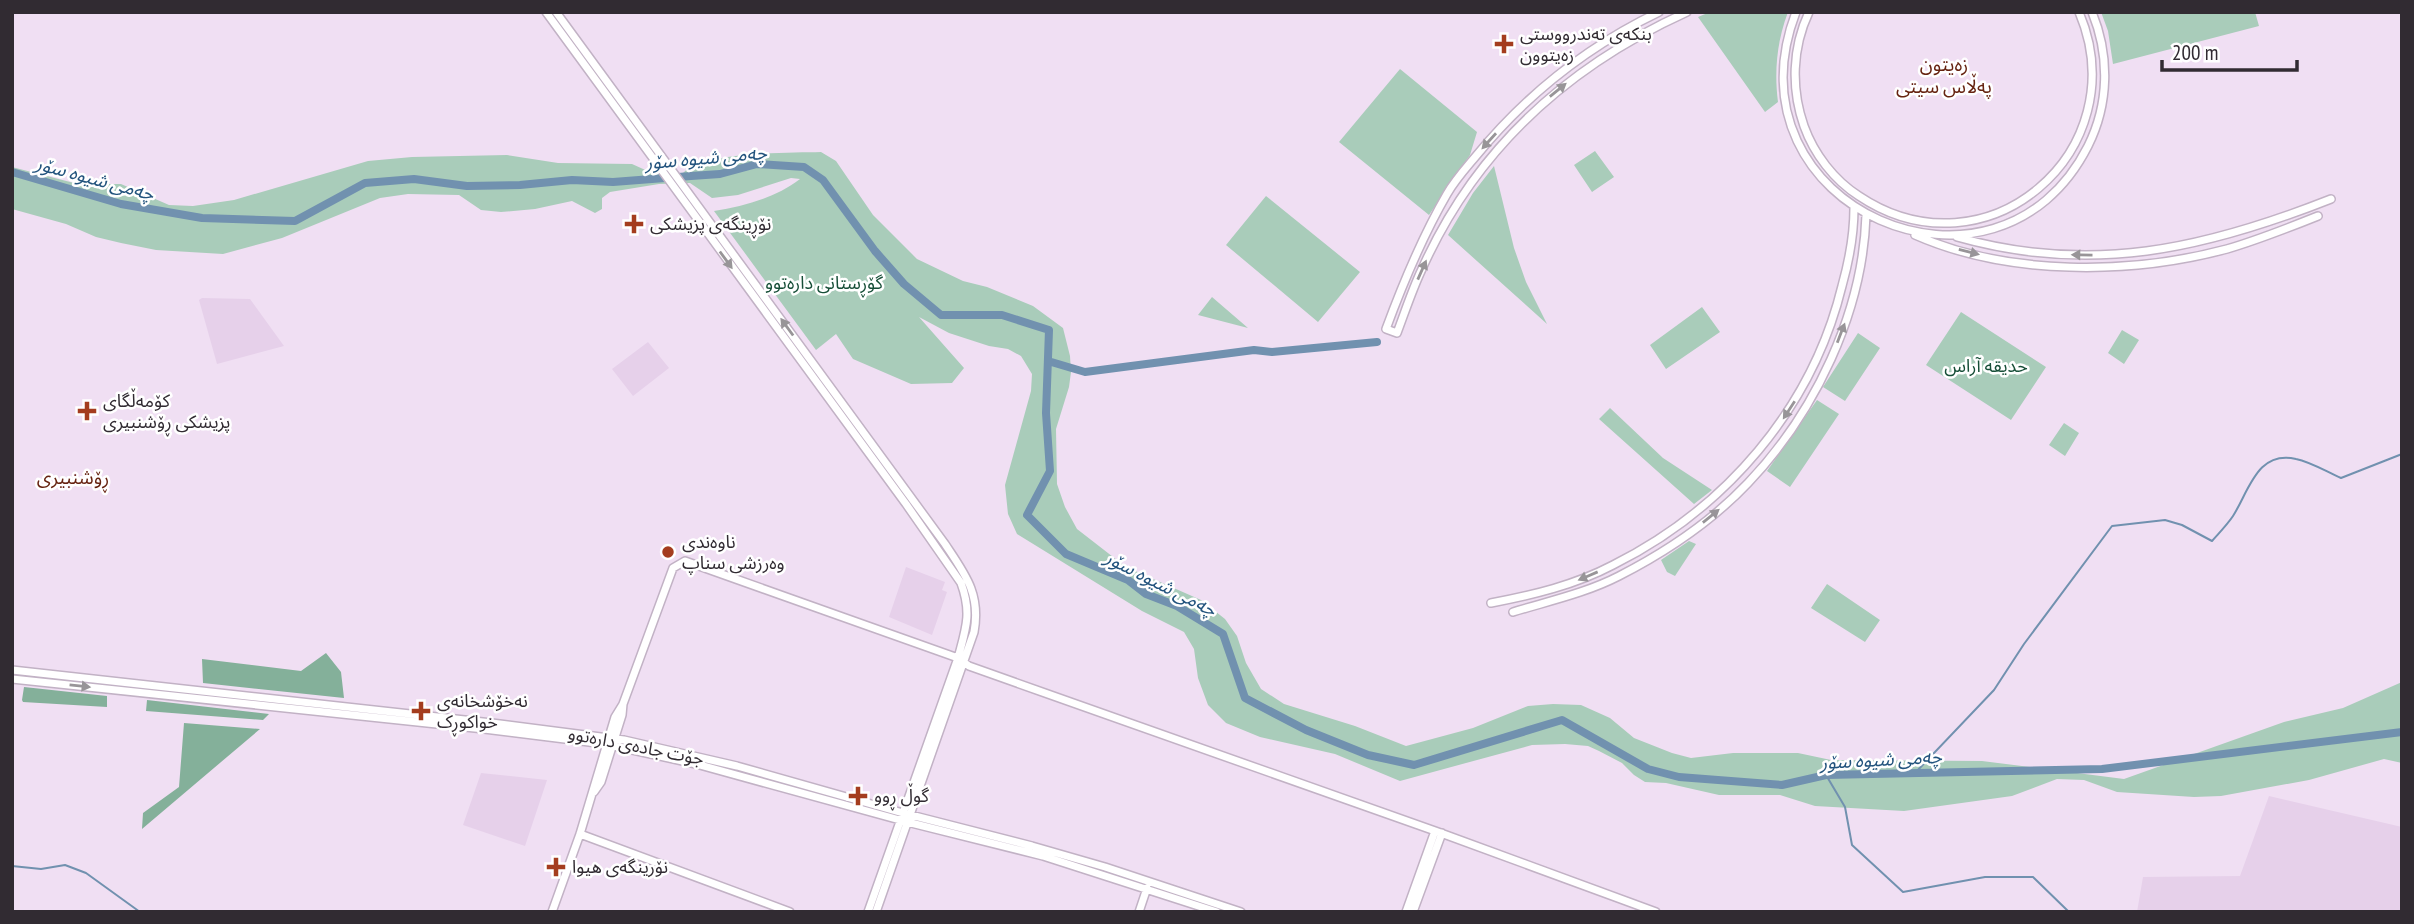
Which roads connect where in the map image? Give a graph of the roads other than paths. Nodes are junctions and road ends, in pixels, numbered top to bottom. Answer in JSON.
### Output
{"nodes":[{"id":1,"x":546,"y":12,"type":"edge"},
{"id":2,"x":556,"y":12,"type":"edge"},
{"id":3,"x":1659,"y":12,"type":"edge"},
{"id":4,"x":1688,"y":12,"type":"edge"},
{"id":5,"x":1796,"y":12,"type":"edge"},
{"id":6,"x":1809,"y":12,"type":"edge"},
{"id":7,"x":2079,"y":12,"type":"edge"},
{"id":8,"x":2092,"y":12,"type":"edge"},
{"id":9,"x":1672,"y":15,"type":"edge"},
{"id":10,"x":1448,"y":192,"type":"junction"},
{"id":11,"x":2331,"y":199,"type":"dead end"},
{"id":12,"x":1460,"y":200,"type":"junction"},
{"id":13,"x":2015,"y":205,"type":"junction"},
{"id":14,"x":1854,"y":208,"type":"junction"},
{"id":15,"x":1866,"y":215,"type":"junction"},
{"id":16,"x":2021,"y":215,"type":"junction"},
{"id":17,"x":2318,"y":216,"type":"dead end"},
{"id":18,"x":1905,"y":230,"type":"junction"},
{"id":19,"x":1949,"y":235,"type":"junction"},
{"id":20,"x":1945,"y":246,"type":"junction"},
{"id":21,"x":2150,"y":251,"type":"junction"},
{"id":22,"x":2152,"y":263,"type":"junction"},
{"id":23,"x":1821,"y":350,"type":"junction"},
{"id":24,"x":1832,"y":355,"type":"junction"},
{"id":25,"x":843,"y":412,"type":"junction"},
{"id":26,"x":1649,"y":546,"type":"junction"},
{"id":27,"x":1655,"y":556,"type":"junction"},
{"id":28,"x":1527,"y":596,"type":"junction"},
{"id":29,"x":1492,"y":603,"type":"dead end"},
{"id":30,"x":1531,"y":606,"type":"junction"},
{"id":31,"x":1514,"y":612,"type":"dead end"},
{"id":32,"x":961,"y":661,"type":"junction"},
{"id":33,"x":12,"y":670,"type":"edge"},
{"id":34,"x":12,"y":679,"type":"edge"},
{"id":35,"x":200,"y":694,"type":"junction"},
{"id":36,"x":615,"y":726,"type":"junction"},
{"id":37,"x":585,"y":738,"type":"junction"},
{"id":38,"x":610,"y":741,"type":"junction"},
{"id":39,"x":629,"y":741,"type":"junction"},
{"id":40,"x":635,"y":751,"type":"junction"},
{"id":41,"x":602,"y":766,"type":"junction"},
{"id":42,"x":905,"y":818,"type":"junction"},
{"id":43,"x":1438,"y":832,"type":"junction"},
{"id":44,"x":580,"y":834,"type":"junction"},
{"id":45,"x":1146,"y":888,"type":"junction"},
{"id":46,"x":552,"y":912,"type":"edge"},
{"id":47,"x":790,"y":912,"type":"edge"},
{"id":48,"x":868,"y":912,"type":"edge"},
{"id":49,"x":876,"y":912,"type":"edge"},
{"id":50,"x":1139,"y":912,"type":"edge"},
{"id":51,"x":1217,"y":912,"type":"edge"},
{"id":52,"x":1241,"y":912,"type":"edge"},
{"id":53,"x":1406,"y":912,"type":"edge"},
{"id":54,"x":1413,"y":912,"type":"edge"},
{"id":55,"x":1657,"y":912,"type":"edge"}],
"edges":[{"from":1,"to":25,"type":"street","one_way":true},
{"from":25,"to":2,"type":"street","one_way":true},
{"from":3,"to":10,"type":"street","one_way":true},
{"from":4,"to":9,"type":"street"},
{"from":5,"to":14,"type":"street"},
{"from":6,"to":13,"type":"street"},
{"from":7,"to":13,"type":"street"},
{"from":8,"to":16,"type":"street"},
{"from":12,"to":9,"type":"street","one_way":true},
{"from":10,"to":12,"type":"street"},
{"from":10,"to":12,"type":"street","one_way":true},
{"from":11,"to":21,"type":"street"},
{"from":13,"to":16,"type":"street"},
{"from":14,"to":15,"type":"street"},
{"from":14,"to":23,"type":"street"},
{"from":15,"to":18,"type":"street"},
{"from":24,"to":15,"type":"street","one_way":true},
{"from":16,"to":19,"type":"street"},
{"from":17,"to":22,"type":"street"},
{"from":18,"to":19,"type":"street"},
{"from":18,"to":20,"type":"street"},
{"from":19,"to":20,"type":"street"},
{"from":21,"to":19,"type":"street","one_way":true},
{"from":20,"to":22,"type":"street","one_way":true},
{"from":21,"to":22,"type":"street"},
{"from":23,"to":24,"type":"street"},
{"from":23,"to":26,"type":"street","one_way":true},
{"from":27,"to":24,"type":"street","one_way":true},
{"from":25,"to":32,"type":"street"},
{"from":26,"to":27,"type":"street"},
{"from":26,"to":28,"type":"street","one_way":true},
{"from":27,"to":30,"type":"street"},
{"from":28,"to":29,"type":"street"},
{"from":28,"to":30,"type":"street"},
{"from":30,"to":31,"type":"street"},
{"from":32,"to":36,"type":"street"},
{"from":32,"to":42,"type":"street"},
{"from":32,"to":43,"type":"street"},
{"from":33,"to":35,"type":"street","name":"جۆت جادەی دارەتوو"},
{"from":34,"to":35,"type":"street","name":"جۆت جادەی دارەتوو","one_way":true},
{"from":35,"to":37,"type":"street","name":"جۆت جادەی دارەتوو"},
{"from":36,"to":37,"type":"street"},
{"from":36,"to":38,"type":"street"},
{"from":36,"to":39,"type":"street"},
{"from":37,"to":38,"type":"street","name":"جۆت جادەی دارەتوو"},
{"from":37,"to":41,"type":"street"},
{"from":38,"to":39,"type":"street","name":"جۆت جادەی دارەتوو"},
{"from":38,"to":40,"type":"street","name":"جۆت جادەی دارەتوو"},
{"from":38,"to":41,"type":"street"},
{"from":39,"to":42,"type":"street","name":"جۆت جادەی دارەتوو"},
{"from":40,"to":41,"type":"street"},
{"from":40,"to":42,"type":"street","name":"جۆت جادەی دارەتوو"},
{"from":41,"to":44,"type":"street"},
{"from":42,"to":45,"type":"street","name":"جۆت جادەی دارەتوو"},
{"from":42,"to":48,"type":"street"},
{"from":42,"to":49,"type":"street"},
{"from":42,"to":52,"type":"street","name":"جۆت جادەی دارەتوو"},
{"from":43,"to":53,"type":"street"},
{"from":43,"to":54,"type":"street"},
{"from":43,"to":55,"type":"street"},
{"from":44,"to":46,"type":"street"},
{"from":44,"to":47,"type":"street"},
{"from":45,"to":50,"type":"street"},
{"from":45,"to":51,"type":"street","name":"جۆت جادەی دارەتوو"}]}
